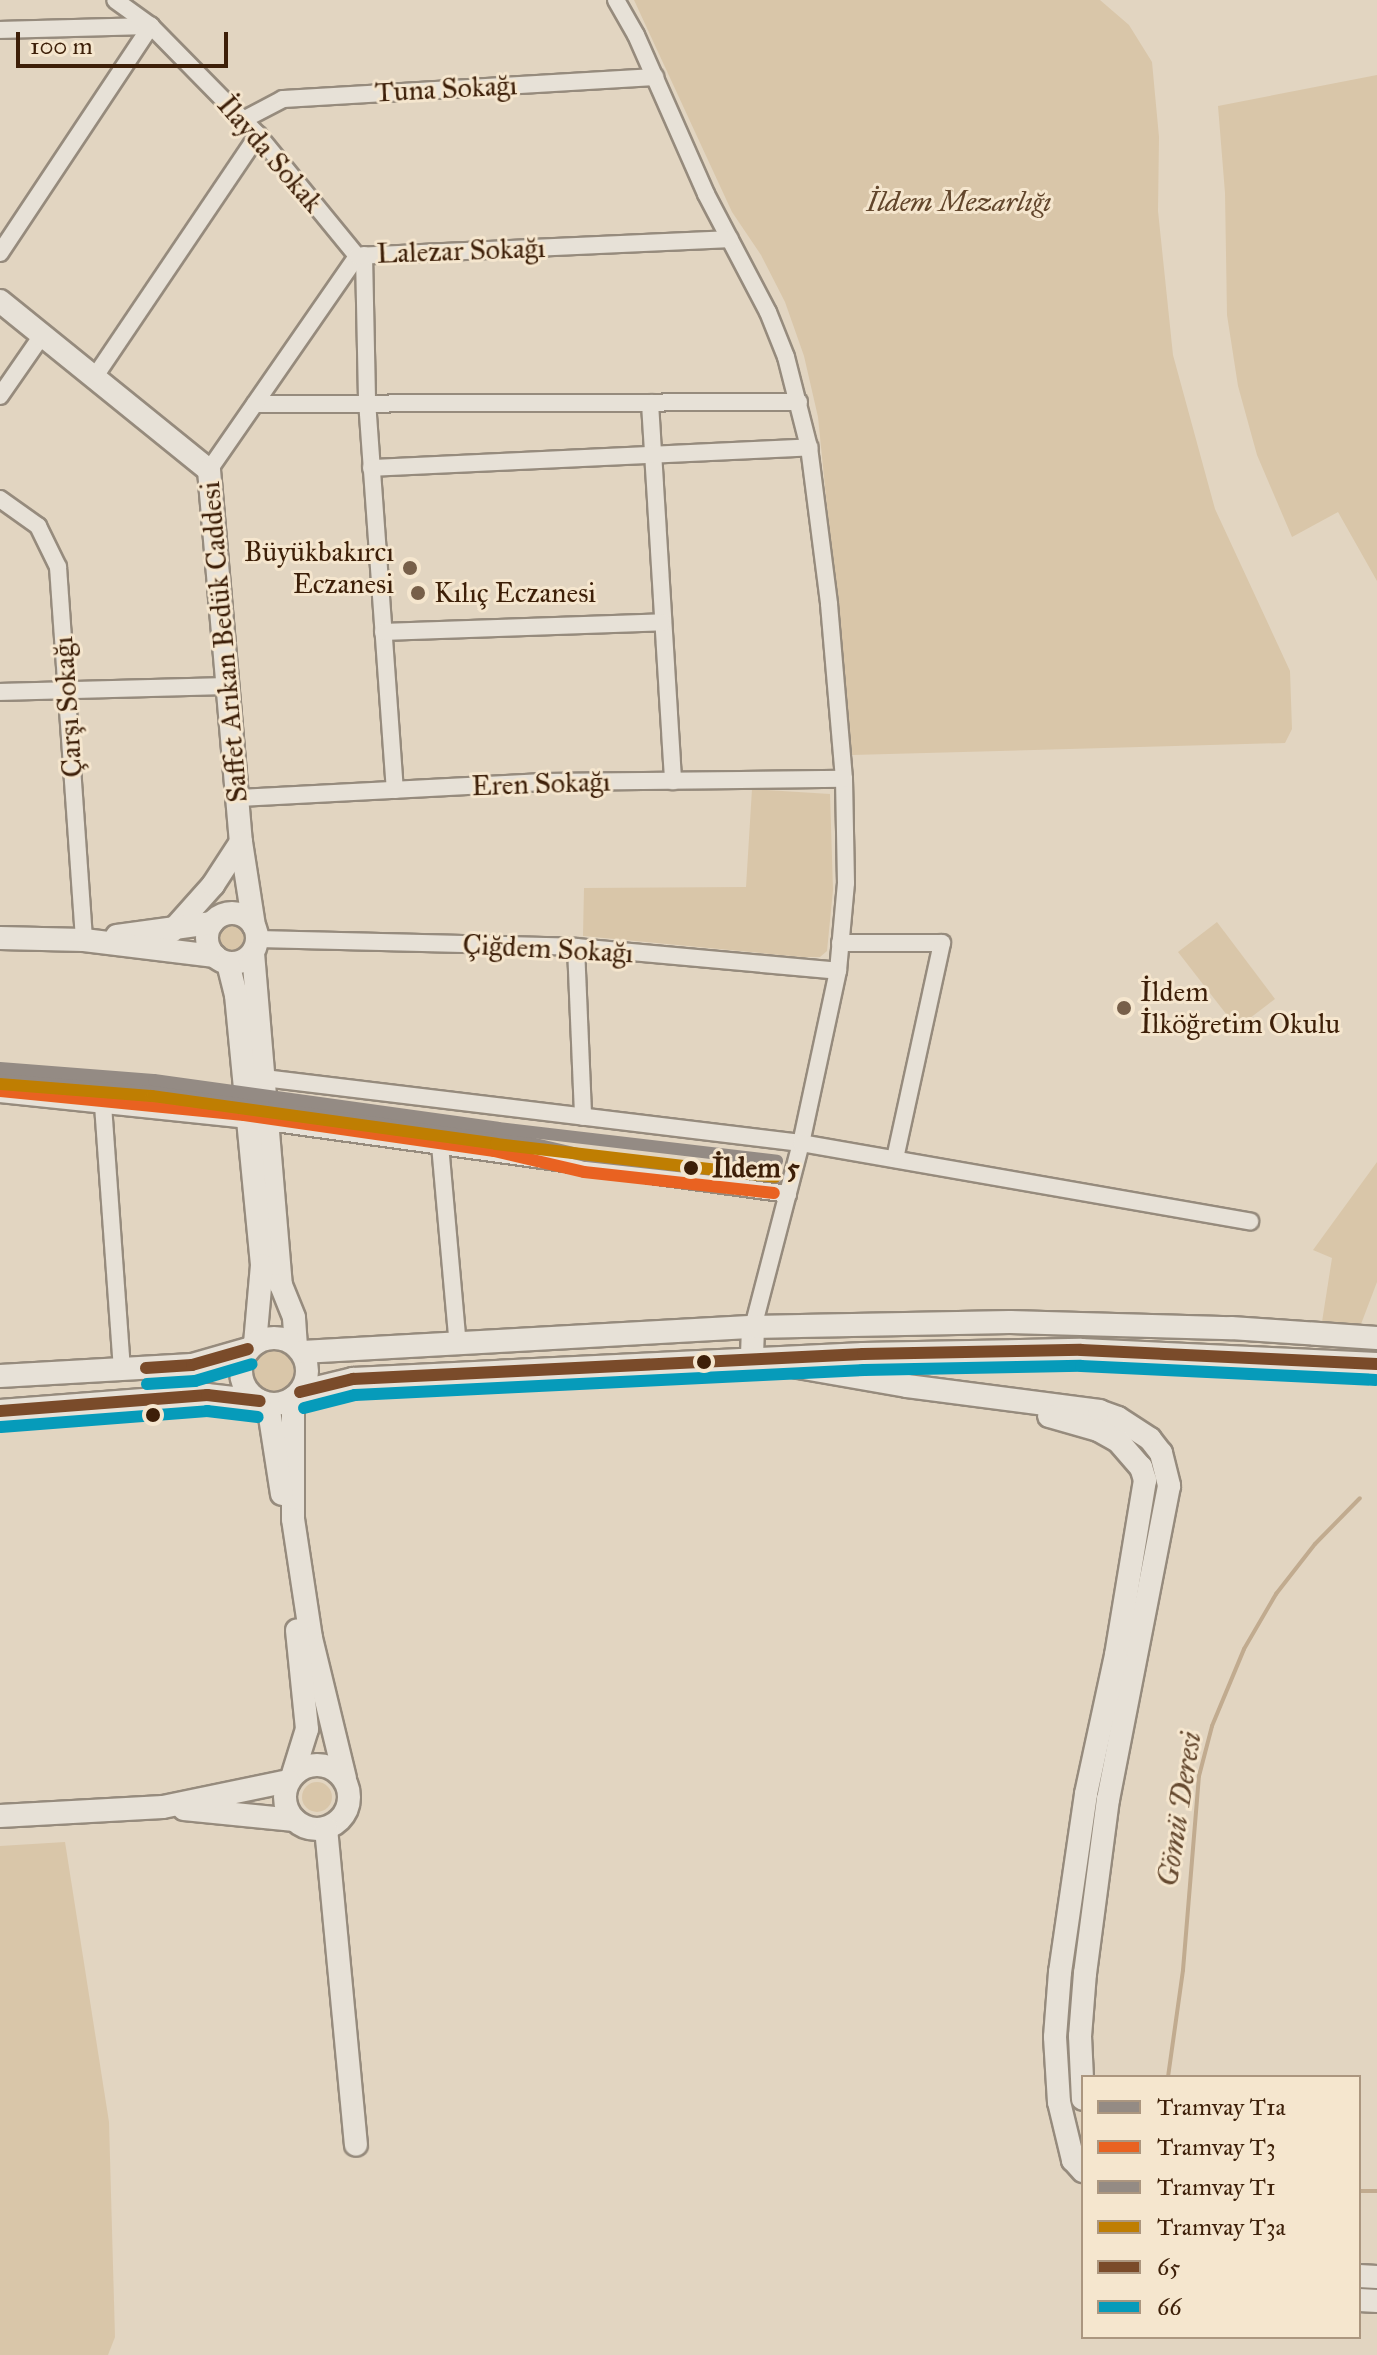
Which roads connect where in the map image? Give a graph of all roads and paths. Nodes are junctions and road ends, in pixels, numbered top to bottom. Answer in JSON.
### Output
{"nodes":[{"id":1,"x":115,"y":0,"type":"edge"},
{"id":2,"x":616,"y":0,"type":"edge"},
{"id":3,"x":151,"y":26,"type":"junction"},
{"id":4,"x":0,"y":30,"type":"edge"},
{"id":5,"x":655,"y":77,"type":"junction"},
{"id":6,"x":243,"y":120,"type":"junction"},
{"id":7,"x":258,"y":135,"type":"junction"},
{"id":8,"x":730,"y":239,"type":"junction"},
{"id":9,"x":0,"y":253,"type":"edge"},
{"id":10,"x":360,"y":256,"type":"junction"},
{"id":11,"x":0,"y":301,"type":"edge"},
{"id":12,"x":43,"y":334,"type":"junction"},
{"id":13,"x":96,"y":375,"type":"junction"},
{"id":14,"x":0,"y":396,"type":"edge"},
{"id":15,"x":799,"y":402,"type":"junction"},
{"id":16,"x":650,"y":403,"type":"junction"},
{"id":17,"x":255,"y":404,"type":"junction"},
{"id":18,"x":367,"y":405,"type":"junction"},
{"id":19,"x":809,"y":447,"type":"junction"},
{"id":20,"x":653,"y":454,"type":"junction"},
{"id":21,"x":371,"y":468,"type":"junction"},
{"id":22,"x":209,"y":470,"type":"junction"},
{"id":23,"x":0,"y":499,"type":"edge"},
{"id":24,"x":663,"y":622,"type":"junction"},
{"id":25,"x":383,"y":632,"type":"junction"},
{"id":26,"x":229,"y":686,"type":"junction"},
{"id":27,"x":67,"y":691,"type":"junction"},
{"id":28,"x":0,"y":692,"type":"edge"},
{"id":29,"x":844,"y":779,"type":"junction"},
{"id":30,"x":673,"y":781,"type":"junction"},
{"id":31,"x":395,"y":790,"type":"junction"},
{"id":32,"x":239,"y":798,"type":"junction"},
{"id":33,"x":241,"y":842,"type":"junction"},
{"id":34,"x":214,"y":921,"type":"junction"},
{"id":35,"x":172,"y":931,"type":"junction"},
{"id":36,"x":0,"y":938,"type":"edge"},
{"id":37,"x":255,"y":939,"type":"junction"},
{"id":38,"x":84,"y":940,"type":"junction"},
{"id":39,"x":840,"y":943,"type":"junction"},
{"id":40,"x":576,"y":947,"type":"junction"},
{"id":41,"x":221,"y":960,"type":"junction"},
{"id":42,"x":838,"y":971,"type":"junction"},
{"id":43,"x":264,"y":1078,"type":"junction"},
{"id":44,"x":0,"y":1094,"type":"edge"},
{"id":45,"x":103,"y":1105,"type":"junction"},
{"id":46,"x":583,"y":1117,"type":"junction"},
{"id":47,"x":258,"y":1121,"type":"junction"},
{"id":48,"x":801,"y":1143,"type":"junction"},
{"id":49,"x":440,"y":1145,"type":"junction"},
{"id":50,"x":895,"y":1159,"type":"junction"},
{"id":51,"x":788,"y":1194,"type":"junction"},
{"id":52,"x":1250,"y":1221,"type":"dead end"},
{"id":53,"x":753,"y":1327,"type":"junction"},
{"id":54,"x":1377,"y":1338,"type":"edge"},
{"id":55,"x":458,"y":1345,"type":"junction"},
{"id":56,"x":252,"y":1346,"type":"junction"},
{"id":57,"x":299,"y":1348,"type":"junction"},
{"id":58,"x":752,"y":1359,"type":"junction"},
{"id":59,"x":1377,"y":1364,"type":"edge"},
{"id":60,"x":122,"y":1369,"type":"junction"},
{"id":61,"x":0,"y":1376,"type":"edge"},
{"id":62,"x":907,"y":1386,"type":"junction"},
{"id":63,"x":297,"y":1395,"type":"junction"},
{"id":64,"x":264,"y":1403,"type":"junction"},
{"id":65,"x":0,"y":1411,"type":"edge"},
{"id":66,"x":290,"y":1778,"type":"junction"},
{"id":67,"x":345,"y":1779,"type":"junction"},
{"id":68,"x":163,"y":1807,"type":"junction"},
{"id":69,"x":0,"y":1816,"type":"edge"},
{"id":70,"x":294,"y":1820,"type":"junction"},
{"id":71,"x":326,"y":1828,"type":"junction"},
{"id":72,"x":1082,"y":2075,"type":"edge"},
{"id":73,"x":356,"y":2145,"type":"dead end"},
{"id":74,"x":1081,"y":2169,"type":"edge"}],
"edges":[{"from":1,"to":3,"type":"street","name":"İlayda Sokak"},
{"from":2,"to":5,"type":"street"},
{"from":3,"to":4,"type":"street"},
{"from":3,"to":6,"type":"street","name":"İlayda Sokak"},
{"from":3,"to":9,"type":"street"},
{"from":5,"to":6,"type":"street","name":"Tuna Sokağı"},
{"from":5,"to":8,"type":"street"},
{"from":6,"to":7,"type":"street","name":"İlayda Sokak"},
{"from":7,"to":10,"type":"street","name":"İlayda Sokak"},
{"from":7,"to":13,"type":"street"},
{"from":8,"to":10,"type":"street","name":"Lalezar Sokağı"},
{"from":8,"to":15,"type":"street"},
{"from":10,"to":17,"type":"street","name":"Lalezar Sokağı"},
{"from":10,"to":18,"type":"street"},
{"from":11,"to":12,"type":"main road","name":"Saffet Arıkan Bedük Caddesi"},
{"from":12,"to":13,"type":"main road","name":"Saffet Arıkan Bedük Caddesi"},
{"from":12,"to":14,"type":"street"},
{"from":13,"to":22,"type":"main road","name":"Saffet Arıkan Bedük Caddesi"},
{"from":15,"to":16,"type":"street"},
{"from":15,"to":19,"type":"street"},
{"from":16,"to":18,"type":"street"},
{"from":16,"to":20,"type":"street"},
{"from":17,"to":18,"type":"street"},
{"from":17,"to":22,"type":"street","name":"Lalezar Sokağı"},
{"from":18,"to":21,"type":"street"},
{"from":19,"to":20,"type":"street"},
{"from":19,"to":29,"type":"street"},
{"from":20,"to":21,"type":"street"},
{"from":20,"to":24,"type":"street"},
{"from":21,"to":25,"type":"street"},
{"from":22,"to":26,"type":"main road","name":"Saffet Arıkan Bedük Caddesi"},
{"from":23,"to":27,"type":"street","name":"Çarşı Sokağı"},
{"from":24,"to":25,"type":"street"},
{"from":24,"to":30,"type":"street"},
{"from":25,"to":31,"type":"street"},
{"from":26,"to":27,"type":"street"},
{"from":26,"to":32,"type":"main road","name":"Saffet Arıkan Bedük Caddesi"},
{"from":27,"to":28,"type":"street"},
{"from":27,"to":38,"type":"street","name":"Çarşı Sokağı"},
{"from":29,"to":30,"type":"street","name":"Eren Sokağı"},
{"from":29,"to":39,"type":"street"},
{"from":30,"to":31,"type":"street","name":"Eren Sokağı"},
{"from":31,"to":32,"type":"street","name":"Eren Sokağı"},
{"from":32,"to":33,"type":"main road","name":"Saffet Arıkan Bedük Caddesi"},
{"from":33,"to":34,"type":"main road"},
{"from":33,"to":35,"type":"main road"},
{"from":33,"to":37,"type":"main road"},
{"from":34,"to":35,"type":"main road"},
{"from":34,"to":37,"type":"main road"},
{"from":34,"to":41,"type":"main road"},
{"from":35,"to":38,"type":"main road"},
{"from":36,"to":38,"type":"main road"},
{"from":37,"to":40,"type":"street","name":"Çiğdem Sokağı"},
{"from":37,"to":41,"type":"main road"},
{"from":37,"to":43,"type":"main road"},
{"from":38,"to":41,"type":"main road"},
{"from":39,"to":42,"type":"street"},
{"from":39,"to":50,"type":"street"},
{"from":40,"to":42,"type":"street","name":"Çiğdem Sokağı"},
{"from":40,"to":46,"type":"street"},
{"from":41,"to":47,"type":"main road"},
{"from":42,"to":48,"type":"street"},
{"from":43,"to":46,"type":"street"},
{"from":43,"to":47,"type":"main road"},
{"from":44,"to":45,"type":"street"},
{"from":45,"to":47,"type":"street"},
{"from":45,"to":60,"type":"street"},
{"from":46,"to":48,"type":"street"},
{"from":47,"to":49,"type":"street"},
{"from":47,"to":56,"type":"main road"},
{"from":47,"to":57,"type":"main road"},
{"from":48,"to":50,"type":"street"},
{"from":48,"to":51,"type":"street"},
{"from":49,"to":51,"type":"street"},
{"from":49,"to":55,"type":"street"},
{"from":50,"to":52,"type":"street"},
{"from":51,"to":53,"type":"street"},
{"from":53,"to":54,"type":"main road"},
{"from":53,"to":55,"type":"main road"},
{"from":53,"to":58,"type":"main road"},
{"from":55,"to":57,"type":"main road"},
{"from":56,"to":57,"type":"main road"},
{"from":56,"to":60,"type":"main road"},
{"from":56,"to":64,"type":"main road"},
{"from":57,"to":63,"type":"main road"},
{"from":58,"to":59,"type":"main road"},
{"from":58,"to":62,"type":"main road"},
{"from":58,"to":63,"type":"main road"},
{"from":60,"to":61,"type":"main road"},
{"from":62,"to":72,"type":"main road"},
{"from":62,"to":74,"type":"main road"},
{"from":63,"to":64,"type":"main road"},
{"from":63,"to":67,"type":"main road"},
{"from":64,"to":65,"type":"main road"},
{"from":64,"to":66,"type":"main road"},
{"from":66,"to":67,"type":"main road"},
{"from":66,"to":68,"type":"main road"},
{"from":66,"to":70,"type":"main road"},
{"from":67,"to":71,"type":"main road"},
{"from":68,"to":69,"type":"main road"},
{"from":68,"to":70,"type":"main road"},
{"from":70,"to":71,"type":"main road"},
{"from":71,"to":73,"type":"main road"}]}
